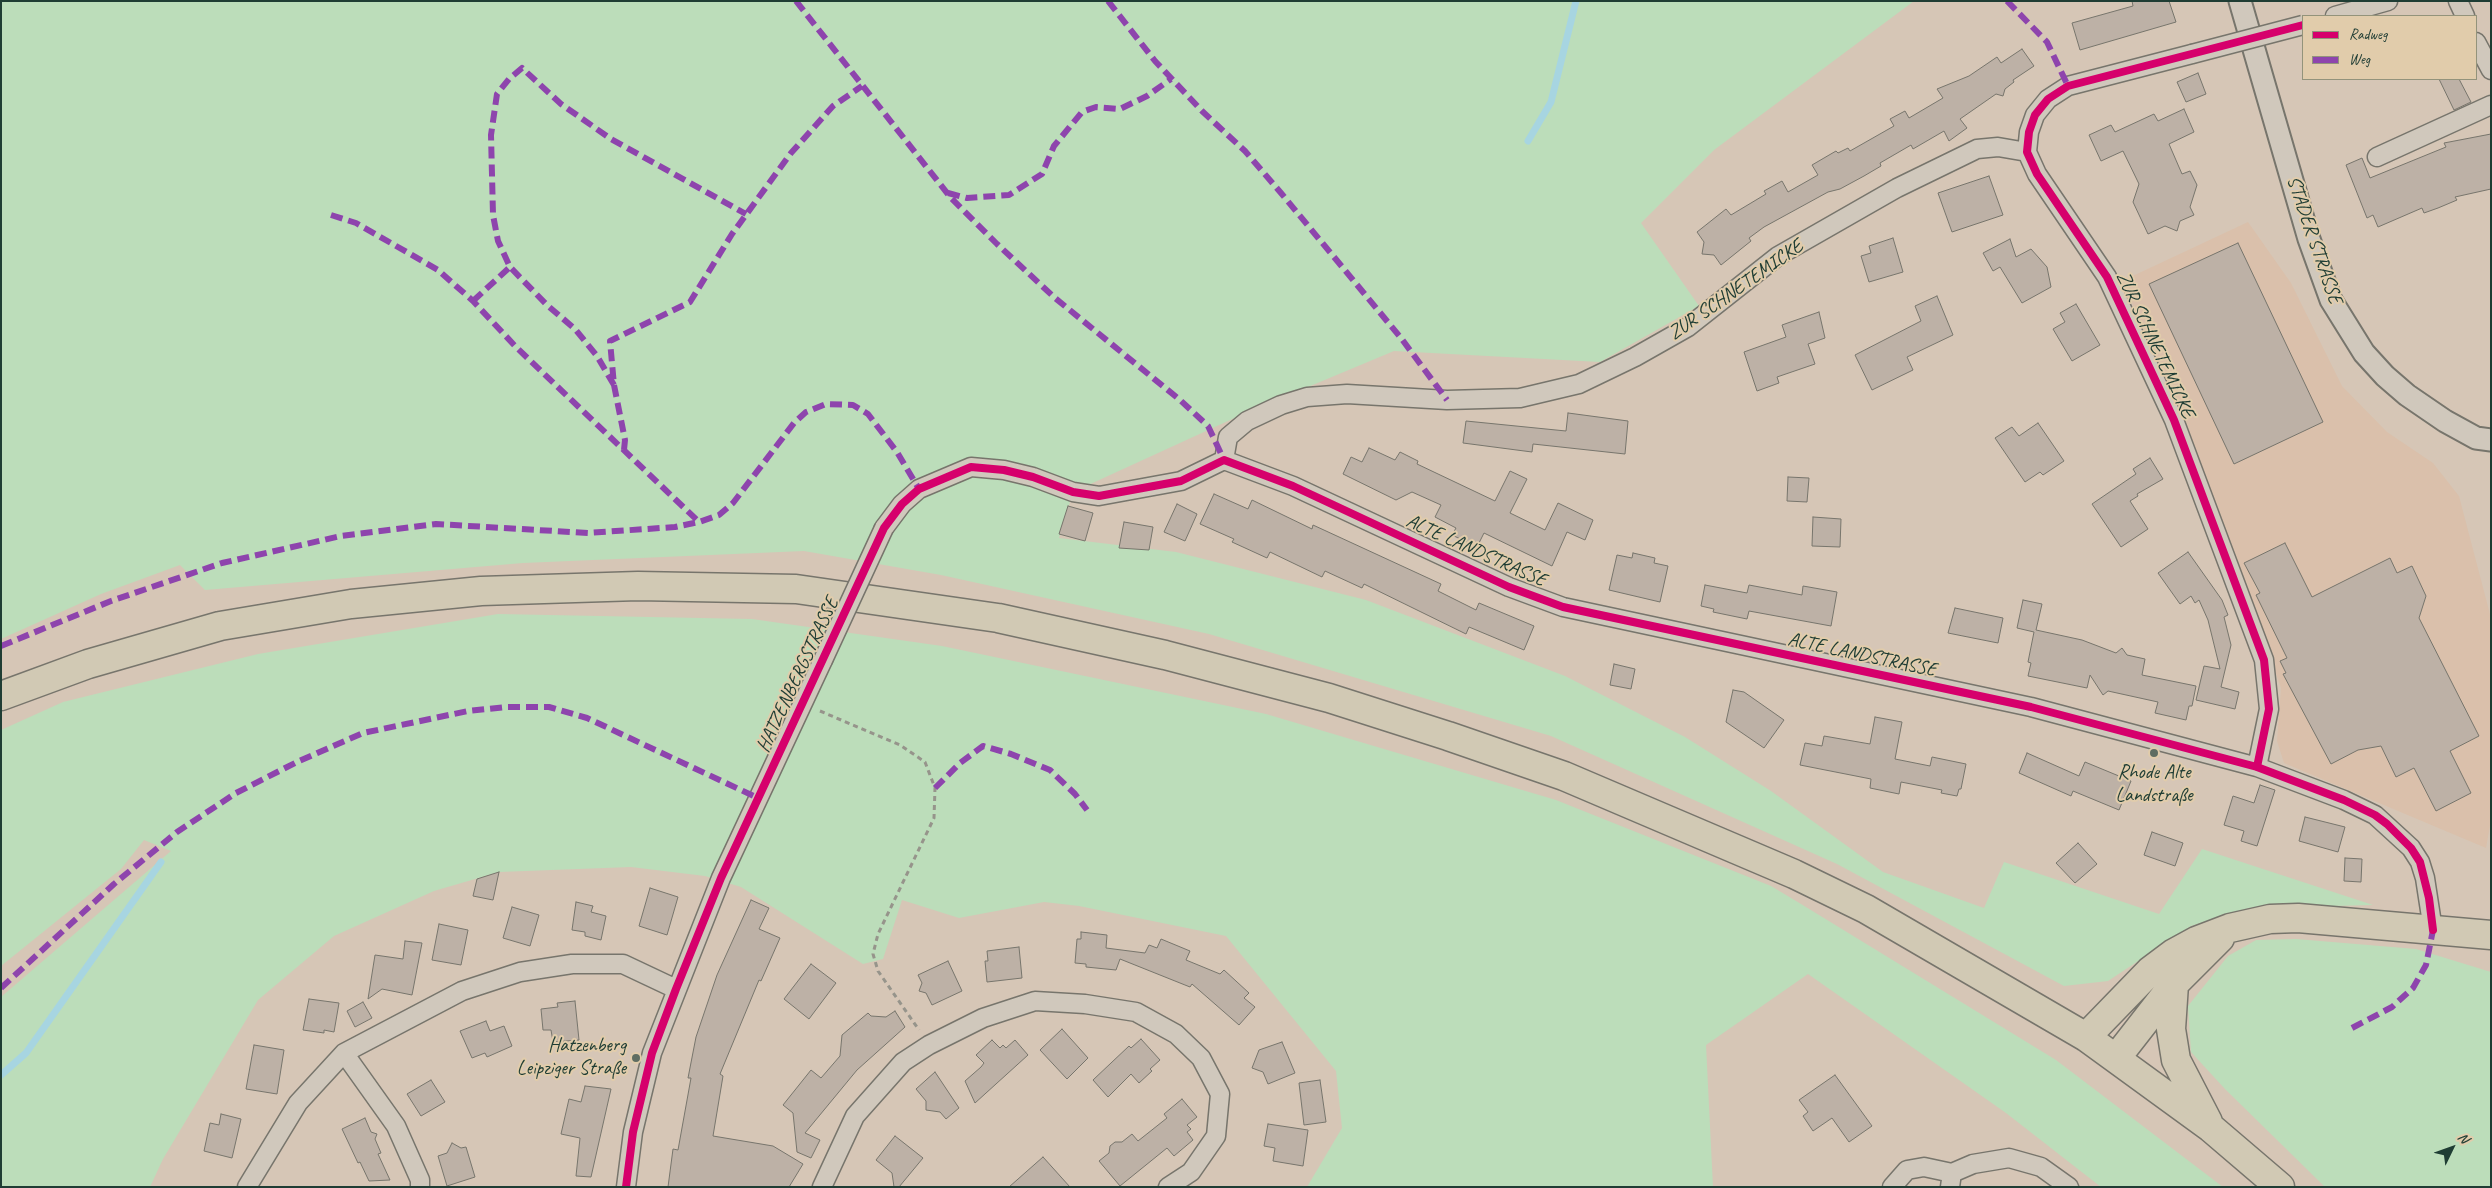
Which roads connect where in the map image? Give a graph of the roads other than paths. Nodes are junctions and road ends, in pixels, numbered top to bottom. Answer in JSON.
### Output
{"nodes":[{"id":1,"x":2240,"y":1,"type":"edge"},
{"id":2,"x":2388,"y":1,"type":"edge"},
{"id":3,"x":2458,"y":1,"type":"edge"},
{"id":4,"x":2339,"y":15,"type":"edge"},
{"id":5,"x":2464,"y":15,"type":"edge"},
{"id":6,"x":2302,"y":25,"type":"edge"},
{"id":7,"x":2477,"y":44,"type":"edge"},
{"id":8,"x":2491,"y":70,"type":"edge"},
{"id":9,"x":2491,"y":105,"type":"edge"},
{"id":10,"x":2027,"y":152,"type":"junction"},
{"id":11,"x":2378,"y":157,"type":"dead end"},
{"id":12,"x":2491,"y":440,"type":"edge"},
{"id":13,"x":1224,"y":460,"type":"junction"},
{"id":14,"x":1,"y":696,"type":"edge"},
{"id":15,"x":2257,"y":767,"type":"junction"},
{"id":16,"x":2230,"y":928,"type":"junction"},
{"id":17,"x":2433,"y":930,"type":"junction"},
{"id":18,"x":2491,"y":935,"type":"edge"},
{"id":19,"x":2174,"y":984,"type":"junction"},
{"id":20,"x":676,"y":989,"type":"junction"},
{"id":21,"x":2086,"y":1037,"type":"junction"},
{"id":22,"x":344,"y":1053,"type":"junction"},
{"id":23,"x":2117,"y":1058,"type":"junction"},
{"id":24,"x":2211,"y":1128,"type":"junction"},
{"id":25,"x":1951,"y":1180,"type":"edge"},
{"id":26,"x":247,"y":1187,"type":"edge"},
{"id":27,"x":420,"y":1187,"type":"edge"},
{"id":28,"x":626,"y":1187,"type":"edge"},
{"id":29,"x":822,"y":1187,"type":"edge"},
{"id":30,"x":1168,"y":1187,"type":"edge"},
{"id":31,"x":1892,"y":1187,"type":"edge"},
{"id":32,"x":2069,"y":1187,"type":"edge"},
{"id":33,"x":2280,"y":1187,"type":"edge"}],
"edges":[{"from":1,"to":12,"type":"street","name":"STADER STRASSE"},
{"from":2,"to":4,"type":"street"},
{"from":3,"to":5,"type":"street"},
{"from":6,"to":10,"type":"street","bridge":true},
{"from":7,"to":8,"type":"street"},
{"from":9,"to":11,"type":"street"},
{"from":10,"to":13,"type":"street","name":"ZUR SCHNETEMICKE"},
{"from":10,"to":15,"type":"street","name":"ZUR SCHNETEMICKE"},
{"from":13,"to":15,"type":"street","name":"ALTE LANDSTRASSE"},
{"from":13,"to":20,"type":"street","name":"HATZENBERGSTRASSE","bridge":true},
{"from":14,"to":21,"type":"main road"},
{"from":15,"to":17,"type":"street","name":"ALTE LANDSTRASSE"},
{"from":16,"to":17,"type":"main road"},
{"from":16,"to":19,"type":"main road"},
{"from":16,"to":21,"type":"main road"},
{"from":17,"to":18,"type":"main road"},
{"from":19,"to":23,"type":"main road"},
{"from":19,"to":24,"type":"main road"},
{"from":20,"to":22,"type":"street"},
{"from":20,"to":28,"type":"street","name":"HATZENBERGSTRASSE"},
{"from":21,"to":23,"type":"main road"},
{"from":22,"to":26,"type":"street"},
{"from":22,"to":27,"type":"street"},
{"from":23,"to":24,"type":"main road"},
{"from":24,"to":33,"type":"main road"},
{"from":25,"to":31,"type":"street"},
{"from":25,"to":32,"type":"street"},
{"from":29,"to":30,"type":"street"}]}
